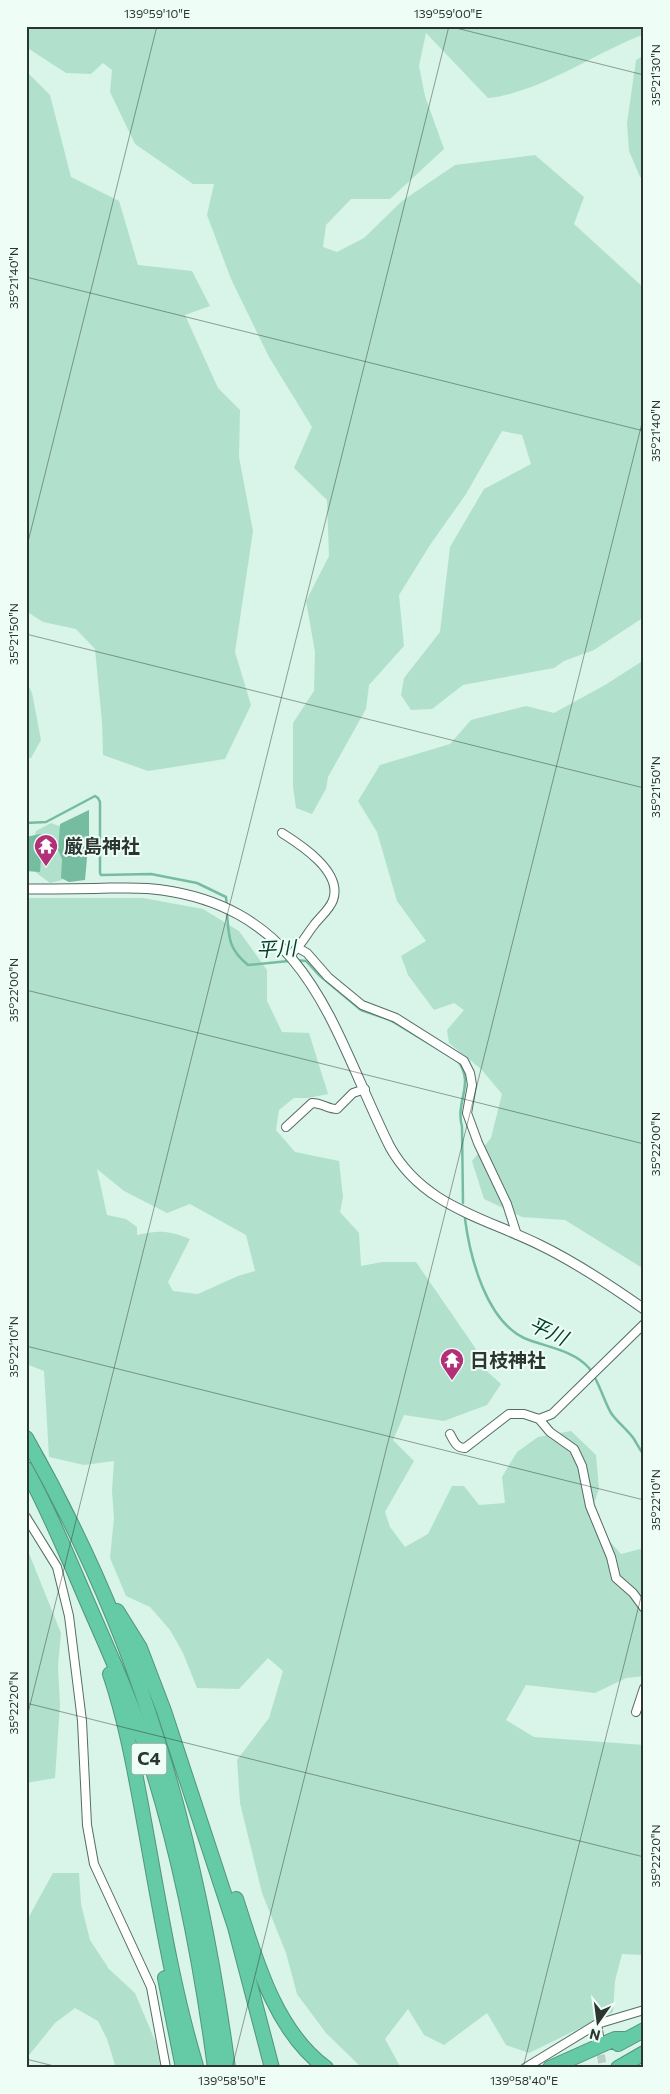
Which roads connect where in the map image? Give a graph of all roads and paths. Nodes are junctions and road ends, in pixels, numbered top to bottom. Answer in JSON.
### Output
{"nodes":[{"id":1,"x":282,"y":833,"type":"dead end"},
{"id":2,"x":26,"y":889,"type":"edge"},
{"id":3,"x":298,"y":948,"type":"junction"},
{"id":4,"x":292,"y":958,"type":"junction"},
{"id":5,"x":365,"y":1089,"type":"junction"},
{"id":6,"x":286,"y":1127,"type":"dead end"},
{"id":7,"x":517,"y":1235,"type":"junction"},
{"id":8,"x":644,"y":1309,"type":"edge"},
{"id":9,"x":644,"y":1324,"type":"edge"},
{"id":10,"x":539,"y":1419,"type":"junction"},
{"id":11,"x":450,"y":1434,"type":"dead end"},
{"id":12,"x":26,"y":1438,"type":"edge"},
{"id":13,"x":26,"y":1469,"type":"edge"},
{"id":14,"x":61,"y":1502,"type":"junction"},
{"id":15,"x":26,"y":1517,"type":"edge"},
{"id":16,"x":644,"y":1608,"type":"edge"},
{"id":17,"x":95,"y":1618,"type":"junction"},
{"id":18,"x":644,"y":1688,"type":"edge"},
{"id":19,"x":164,"y":1711,"type":"junction"},
{"id":20,"x":636,"y":1712,"type":"dead end"},
{"id":21,"x":644,"y":2010,"type":"edge"},
{"id":22,"x":597,"y":2024,"type":"junction"},
{"id":23,"x":644,"y":2030,"type":"edge"},
{"id":24,"x":598,"y":2036,"type":"tunnel mouth"},
{"id":25,"x":626,"y":2039,"type":"junction"},
{"id":26,"x":644,"y":2053,"type":"edge"},
{"id":27,"x":190,"y":2067,"type":"edge"},
{"id":28,"x":272,"y":2067,"type":"edge"},
{"id":29,"x":166,"y":2068,"type":"edge"},
{"id":30,"x":215,"y":2068,"type":"edge"},
{"id":31,"x":228,"y":2068,"type":"edge"},
{"id":32,"x":326,"y":2068,"type":"edge"},
{"id":33,"x":526,"y":2068,"type":"edge"},
{"id":34,"x":550,"y":2068,"type":"edge"},
{"id":35,"x":573,"y":2068,"type":"edge"},
{"id":36,"x":618,"y":2068,"type":"edge"}],
"edges":[{"from":1,"to":3,"type":"street"},
{"from":2,"to":4,"type":"street"},
{"from":3,"to":4,"type":"street"},
{"from":3,"to":7,"type":"street"},
{"from":4,"to":5,"type":"street"},
{"from":5,"to":6,"type":"street"},
{"from":5,"to":7,"type":"street"},
{"from":7,"to":8,"type":"street"},
{"from":9,"to":10,"type":"street"},
{"from":10,"to":11,"type":"street"},
{"from":10,"to":16,"type":"street"},
{"from":12,"to":14,"type":"highway","number":"C4"},
{"from":13,"to":17,"type":"highway","number":"C4"},
{"from":14,"to":19,"type":"highway"},
{"from":14,"to":31,"type":"highway","number":"C4"},
{"from":15,"to":29,"type":"street"},
{"from":17,"to":27,"type":"highway"},
{"from":17,"to":30,"type":"highway","number":"C4"},
{"from":18,"to":20,"type":"street"},
{"from":19,"to":28,"type":"highway"},
{"from":19,"to":32,"type":"highway"},
{"from":21,"to":22,"type":"street"},
{"from":22,"to":24,"type":"street"},
{"from":22,"to":33,"type":"street"},
{"from":23,"to":25,"type":"highway"},
{"from":25,"to":34,"type":"highway"},
{"from":25,"to":35,"type":"highway"},
{"from":26,"to":36,"type":"highway"}]}
